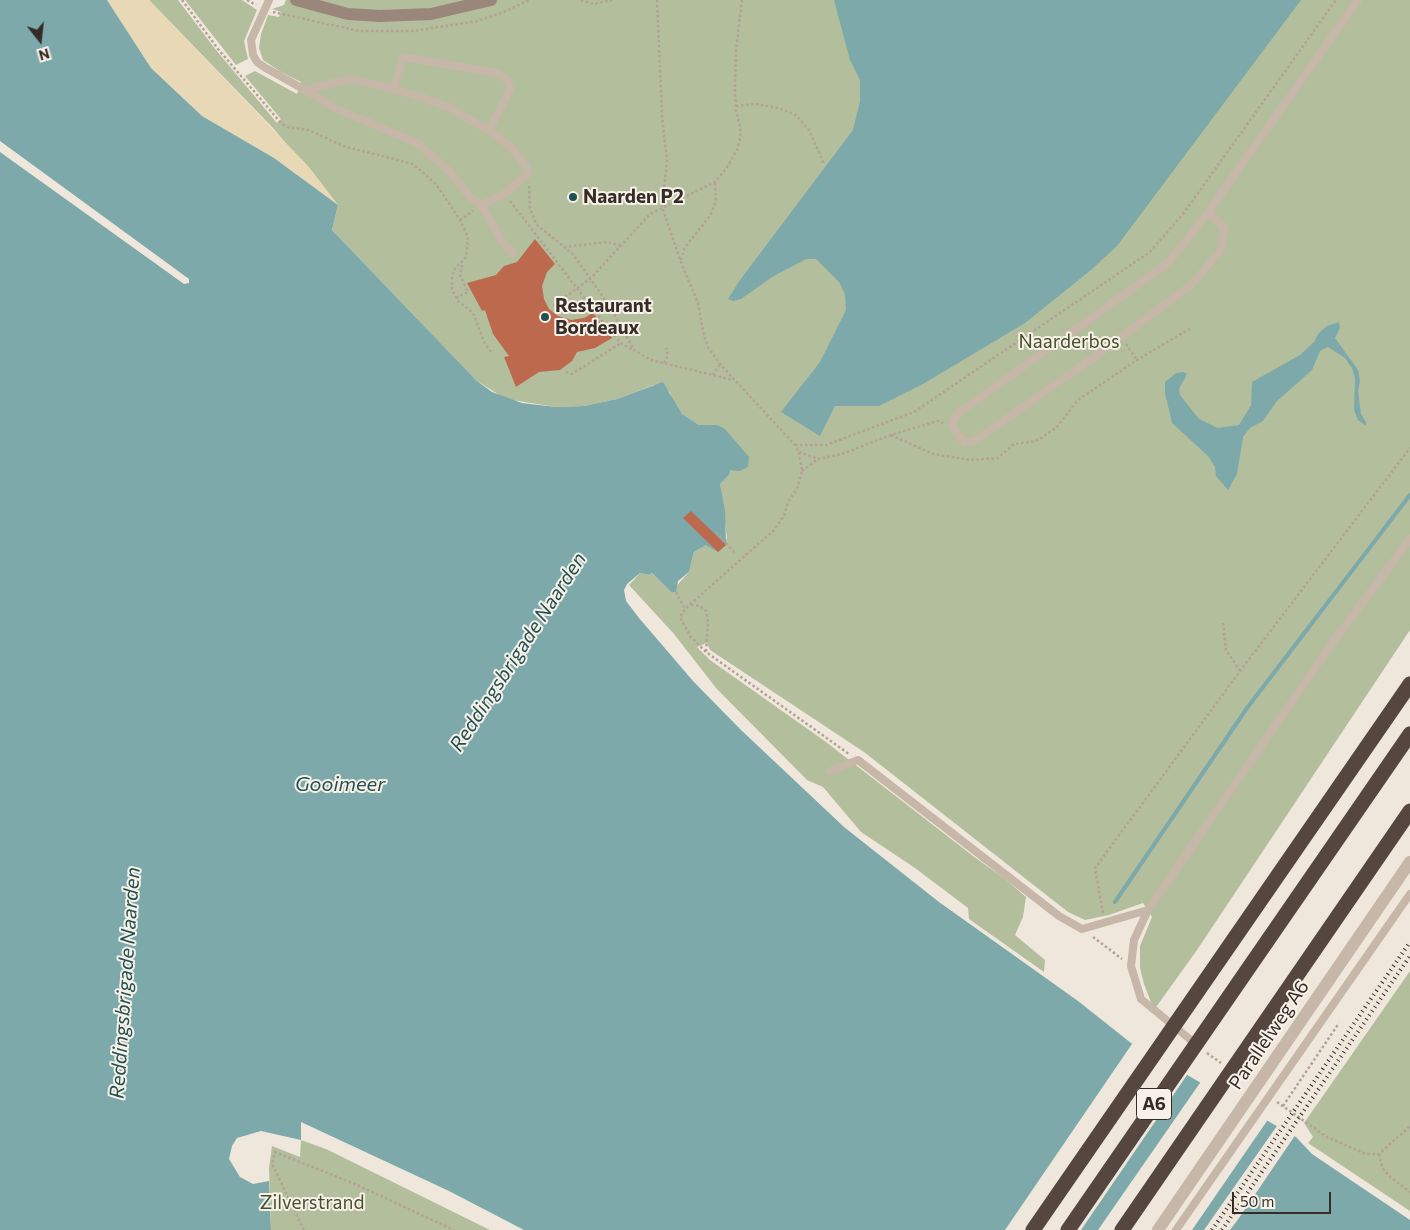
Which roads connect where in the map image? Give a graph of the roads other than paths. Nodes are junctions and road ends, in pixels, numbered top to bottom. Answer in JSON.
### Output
{"nodes":[{"id":1,"x":269,"y":0,"type":"edge"},
{"id":2,"x":296,"y":0,"type":"edge"},
{"id":3,"x":491,"y":0,"type":"edge"},
{"id":4,"x":1358,"y":0,"type":"edge"},
{"id":5,"x":394,"y":88,"type":"junction"},
{"id":6,"x":305,"y":90,"type":"junction"},
{"id":7,"x":489,"y":130,"type":"junction"},
{"id":8,"x":481,"y":205,"type":"junction"},
{"id":9,"x":1208,"y":212,"type":"junction"},
{"id":10,"x":513,"y":253,"type":"dead end"},
{"id":11,"x":1410,"y":539,"type":"edge"},
{"id":12,"x":1410,"y":684,"type":"edge"},
{"id":13,"x":1410,"y":734,"type":"edge"},
{"id":14,"x":830,"y":770,"type":"dead end"},
{"id":15,"x":1410,"y":811,"type":"edge"},
{"id":16,"x":1410,"y":862,"type":"edge"},
{"id":17,"x":1410,"y":894,"type":"edge"},
{"id":18,"x":1148,"y":910,"type":"junction"},
{"id":19,"x":1198,"y":1047,"type":"road end"},
{"id":20,"x":1033,"y":1230,"type":"edge"},
{"id":21,"x":1068,"y":1230,"type":"edge"},
{"id":22,"x":1122,"y":1230,"type":"edge"},
{"id":23,"x":1158,"y":1230,"type":"edge"},
{"id":24,"x":1176,"y":1230,"type":"edge"}],
"edges":[{"from":1,"to":6,"type":"lane"},
{"from":2,"to":3,"type":"main road"},
{"from":4,"to":9,"type":"lane"},
{"from":5,"to":6,"type":"lane"},
{"from":5,"to":7,"type":"lane"},
{"from":5,"to":7,"type":"lane"},
{"from":6,"to":8,"type":"lane"},
{"from":7,"to":8,"type":"lane"},
{"from":8,"to":10,"type":"lane"},
{"from":9,"to":9,"type":"lane"},
{"from":11,"to":18,"type":"lane"},
{"from":12,"to":20,"type":"highway","number":"A6"},
{"from":13,"to":21,"type":"highway","number":"A6"},
{"from":14,"to":18,"type":"lane"},
{"from":15,"to":22,"type":"highway","number":"A6"},
{"from":16,"to":23,"type":"street","name":"Parallelweg A6"},
{"from":17,"to":24,"type":"lane"},
{"from":18,"to":19,"type":"lane"}]}
